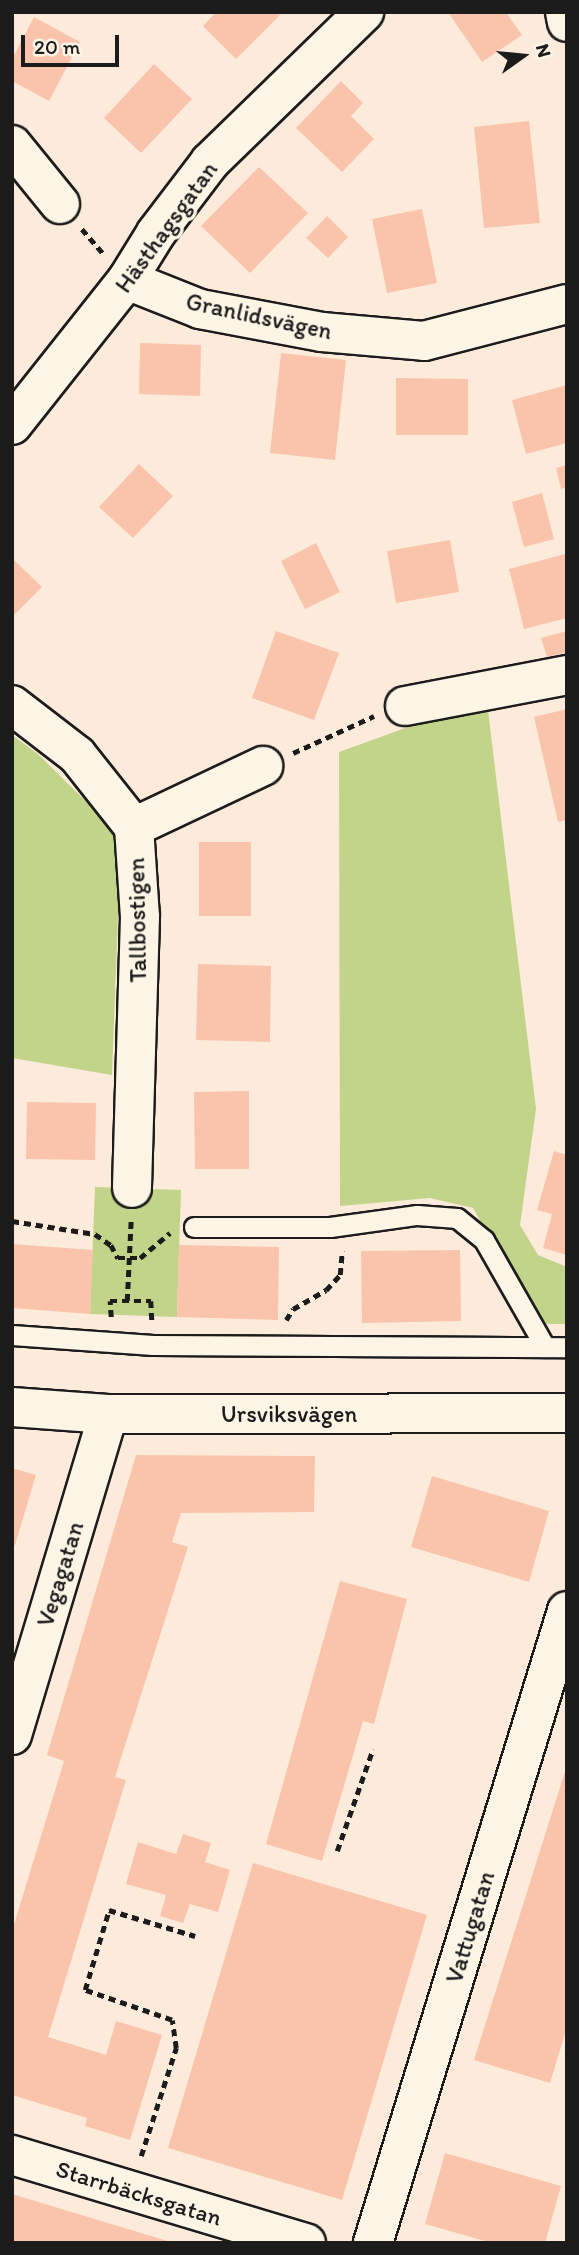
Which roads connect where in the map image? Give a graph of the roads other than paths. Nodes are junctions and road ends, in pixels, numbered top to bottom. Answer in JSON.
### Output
{"nodes":[{"id":1,"x":364,"y":12,"type":"edge"},
{"id":2,"x":565,"y":12,"type":"edge"},
{"id":3,"x":567,"y":22,"type":"edge"},
{"id":4,"x":12,"y":145,"type":"edge"},
{"id":5,"x":60,"y":204,"type":"road end"},
{"id":6,"x":127,"y":280,"type":"junction"},
{"id":7,"x":567,"y":304,"type":"edge"},
{"id":8,"x":12,"y":425,"type":"edge"},
{"id":9,"x":567,"y":675,"type":"edge"},
{"id":10,"x":12,"y":705,"type":"edge"},
{"id":11,"x":405,"y":706,"type":"road end"},
{"id":12,"x":263,"y":766,"type":"dead end"},
{"id":13,"x":134,"y":827,"type":"junction"},
{"id":14,"x":132,"y":1188,"type":"dead end"},
{"id":15,"x":194,"y":1227,"type":"road end"},
{"id":16,"x":12,"y":1335,"type":"edge"},
{"id":17,"x":545,"y":1347,"type":"junction"},
{"id":18,"x":567,"y":1347,"type":"edge"},
{"id":19,"x":12,"y":1407,"type":"edge"},
{"id":20,"x":567,"y":1413,"type":"edge"},
{"id":21,"x":108,"y":1414,"type":"junction"},
{"id":22,"x":567,"y":1611,"type":"edge"},
{"id":23,"x":12,"y":1735,"type":"edge"},
{"id":24,"x":12,"y":2155,"type":"edge"},
{"id":25,"x":306,"y":2243,"type":"edge"},
{"id":26,"x":373,"y":2243,"type":"edge"}],
"edges":[{"from":1,"to":6,"type":"street","name":"Hästhagsgatan"},
{"from":2,"to":3,"type":"street"},
{"from":4,"to":5,"type":"street"},
{"from":6,"to":7,"type":"street","name":"Granlidsvägen"},
{"from":6,"to":8,"type":"street","name":"Hästhagsgatan"},
{"from":9,"to":11,"type":"street"},
{"from":10,"to":13,"type":"street","name":"Tallbostigen"},
{"from":12,"to":13,"type":"street"},
{"from":13,"to":14,"type":"street","name":"Tallbostigen"},
{"from":15,"to":17,"type":"lane"},
{"from":16,"to":17,"type":"lane"},
{"from":17,"to":18,"type":"lane"},
{"from":19,"to":21,"type":"street","name":"Ursviksvägen"},
{"from":20,"to":21,"type":"street","name":"Ursviksvägen"},
{"from":21,"to":23,"type":"street","name":"Vegagatan"},
{"from":22,"to":26,"type":"street","name":"Vattugatan"},
{"from":24,"to":25,"type":"street","name":"Starrbäcksgatan"}]}
